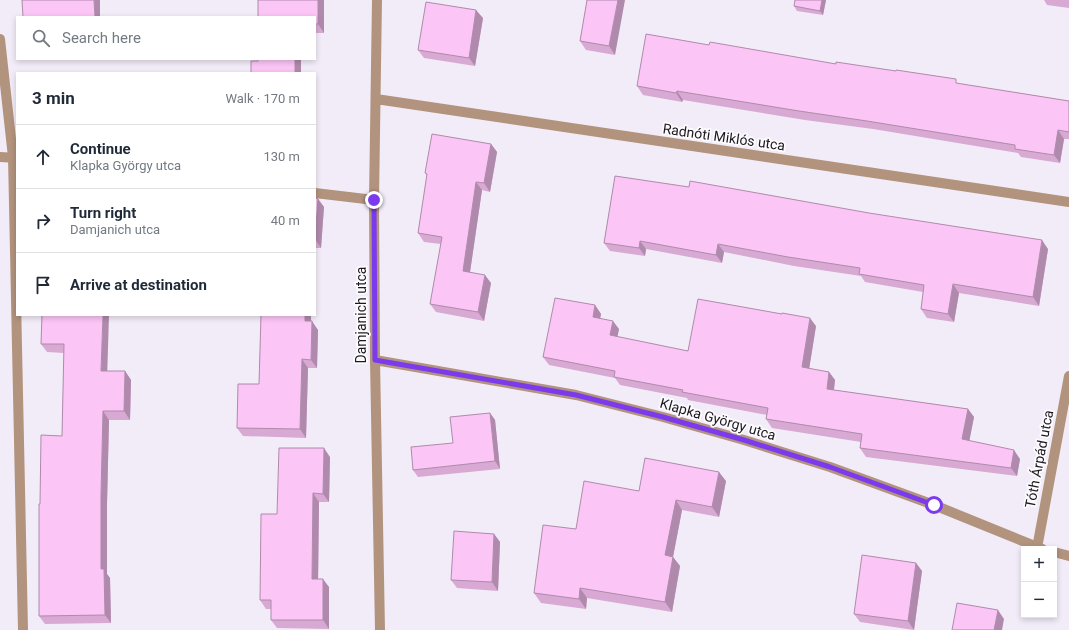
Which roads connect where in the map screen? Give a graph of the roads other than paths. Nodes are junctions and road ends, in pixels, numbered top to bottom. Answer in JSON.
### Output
{"nodes":[{"id":1,"x":377,"y":0,"type":"edge"},
{"id":2,"x":0,"y":39,"type":"edge"},
{"id":3,"x":376,"y":100,"type":"junction"},
{"id":4,"x":0,"y":157,"type":"edge"},
{"id":5,"x":15,"y":158,"type":"edge"},
{"id":6,"x":316,"y":193,"type":"edge"},
{"id":7,"x":374,"y":200,"type":"junction"},
{"id":8,"x":1069,"y":202,"type":"edge"},
{"id":9,"x":16,"y":217,"type":"edge"},
{"id":10,"x":18,"y":316,"type":"edge"},
{"id":11,"x":375,"y":360,"type":"junction"},
{"id":12,"x":1069,"y":376,"type":"edge"},
{"id":13,"x":1034,"y":546,"type":"edge"},
{"id":14,"x":1039,"y":546,"type":"edge"},
{"id":15,"x":1057,"y":553,"type":"edge"},
{"id":16,"x":1069,"y":556,"type":"edge"},
{"id":17,"x":23,"y":630,"type":"edge"},
{"id":18,"x":380,"y":630,"type":"edge"}],
"edges":[{"from":1,"to":3,"type":"street","name":"Damjanich utca"},
{"from":2,"to":5,"type":"street"},
{"from":3,"to":7,"type":"street","name":"Damjanich utca"},
{"from":3,"to":8,"type":"street","name":"Radnóti Miklós utca"},
{"from":4,"to":5,"type":"street"},
{"from":5,"to":9,"type":"street"},
{"from":6,"to":7,"type":"street"},
{"from":7,"to":11,"type":"street","name":"Damjanich utca"},
{"from":10,"to":17,"type":"street"},
{"from":11,"to":13,"type":"street","name":"Klapka György utca"},
{"from":11,"to":18,"type":"street","name":"Damjanich utca"},
{"from":12,"to":14,"type":"street","name":"Tóth Árpád utca"},
{"from":15,"to":16,"type":"street"}]}
